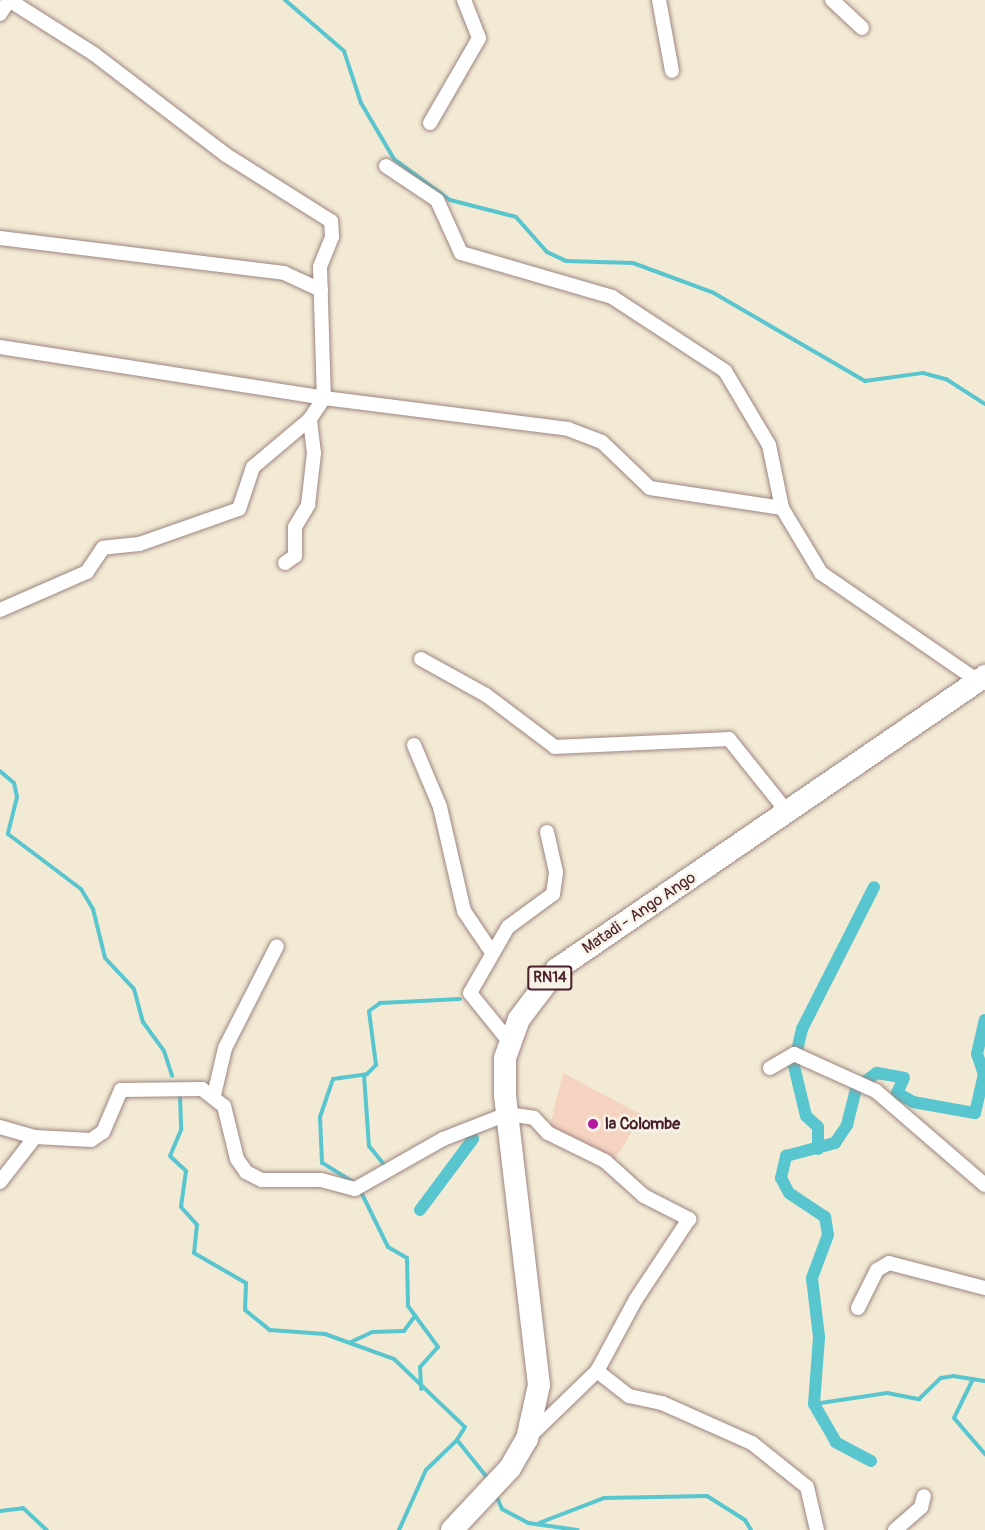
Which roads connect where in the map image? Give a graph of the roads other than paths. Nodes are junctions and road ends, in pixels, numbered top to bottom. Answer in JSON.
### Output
{"nodes":[{"id":1,"x":9,"y":0,"type":"edge"},
{"id":2,"x":464,"y":0,"type":"edge"},
{"id":3,"x":660,"y":0,"type":"edge"},
{"id":4,"x":832,"y":0,"type":"edge"},
{"id":5,"x":0,"y":14,"type":"edge"},
{"id":6,"x":862,"y":28,"type":"dead end"},
{"id":7,"x":672,"y":71,"type":"dead end"},
{"id":8,"x":430,"y":123,"type":"dead end"},
{"id":9,"x":386,"y":166,"type":"dead end"},
{"id":10,"x":0,"y":238,"type":"edge"},
{"id":11,"x":321,"y":290,"type":"junction"},
{"id":12,"x":0,"y":347,"type":"edge"},
{"id":13,"x":324,"y":398,"type":"junction"},
{"id":14,"x":309,"y":419,"type":"junction"},
{"id":15,"x":782,"y":508,"type":"junction"},
{"id":16,"x":285,"y":564,"type":"dead end"},
{"id":17,"x":0,"y":610,"type":"edge"},
{"id":18,"x":421,"y":659,"type":"dead end"},
{"id":19,"x":981,"y":678,"type":"edge"},
{"id":20,"x":414,"y":745,"type":"dead end"},
{"id":21,"x":788,"y":813,"type":"junction"},
{"id":22,"x":547,"y":832,"type":"dead end"},
{"id":23,"x":277,"y":946,"type":"dead end"},
{"id":24,"x":491,"y":951,"type":"junction"},
{"id":25,"x":508,"y":1040,"type":"junction"},
{"id":26,"x":770,"y":1068,"type":"dead end"},
{"id":27,"x":214,"y":1095,"type":"junction"},
{"id":28,"x":507,"y":1114,"type":"junction"},
{"id":29,"x":0,"y":1127,"type":"edge"},
{"id":30,"x":35,"y":1137,"type":"junction"},
{"id":31,"x":0,"y":1182,"type":"edge"},
{"id":32,"x":985,"y":1185,"type":"edge"},
{"id":33,"x":985,"y":1288,"type":"edge"},
{"id":34,"x":858,"y":1308,"type":"dead end"},
{"id":35,"x":597,"y":1371,"type":"junction"},
{"id":36,"x":527,"y":1439,"type":"junction"},
{"id":37,"x":924,"y":1496,"type":"dead end"},
{"id":38,"x":452,"y":1530,"type":"edge"},
{"id":39,"x":817,"y":1530,"type":"edge"},
{"id":40,"x":895,"y":1530,"type":"edge"}],
"edges":[{"from":1,"to":5,"type":"street"},
{"from":1,"to":11,"type":"street"},
{"from":2,"to":8,"type":"street"},
{"from":3,"to":7,"type":"street"},
{"from":4,"to":6,"type":"street"},
{"from":9,"to":15,"type":"street"},
{"from":10,"to":11,"type":"street"},
{"from":11,"to":13,"type":"street"},
{"from":12,"to":13,"type":"street"},
{"from":13,"to":14,"type":"street"},
{"from":13,"to":15,"type":"street"},
{"from":14,"to":16,"type":"street"},
{"from":14,"to":17,"type":"street"},
{"from":15,"to":19,"type":"street"},
{"from":18,"to":21,"type":"street"},
{"from":19,"to":21,"type":"highway","name":"Matadi - Ango Ango","number":"RN14"},
{"from":20,"to":24,"type":"street"},
{"from":21,"to":25,"type":"highway","name":"Matadi - Ango Ango","number":"RN14"},
{"from":22,"to":24,"type":"street"},
{"from":23,"to":27,"type":"street"},
{"from":24,"to":25,"type":"street"},
{"from":25,"to":28,"type":"highway"},
{"from":26,"to":32,"type":"street"},
{"from":27,"to":28,"type":"street"},
{"from":27,"to":30,"type":"street"},
{"from":28,"to":35,"type":"street"},
{"from":28,"to":36,"type":"highway"},
{"from":29,"to":30,"type":"street"},
{"from":30,"to":31,"type":"street"},
{"from":33,"to":34,"type":"street"},
{"from":35,"to":36,"type":"street"},
{"from":35,"to":39,"type":"street"},
{"from":36,"to":38,"type":"highway"},
{"from":37,"to":40,"type":"street"}]}
